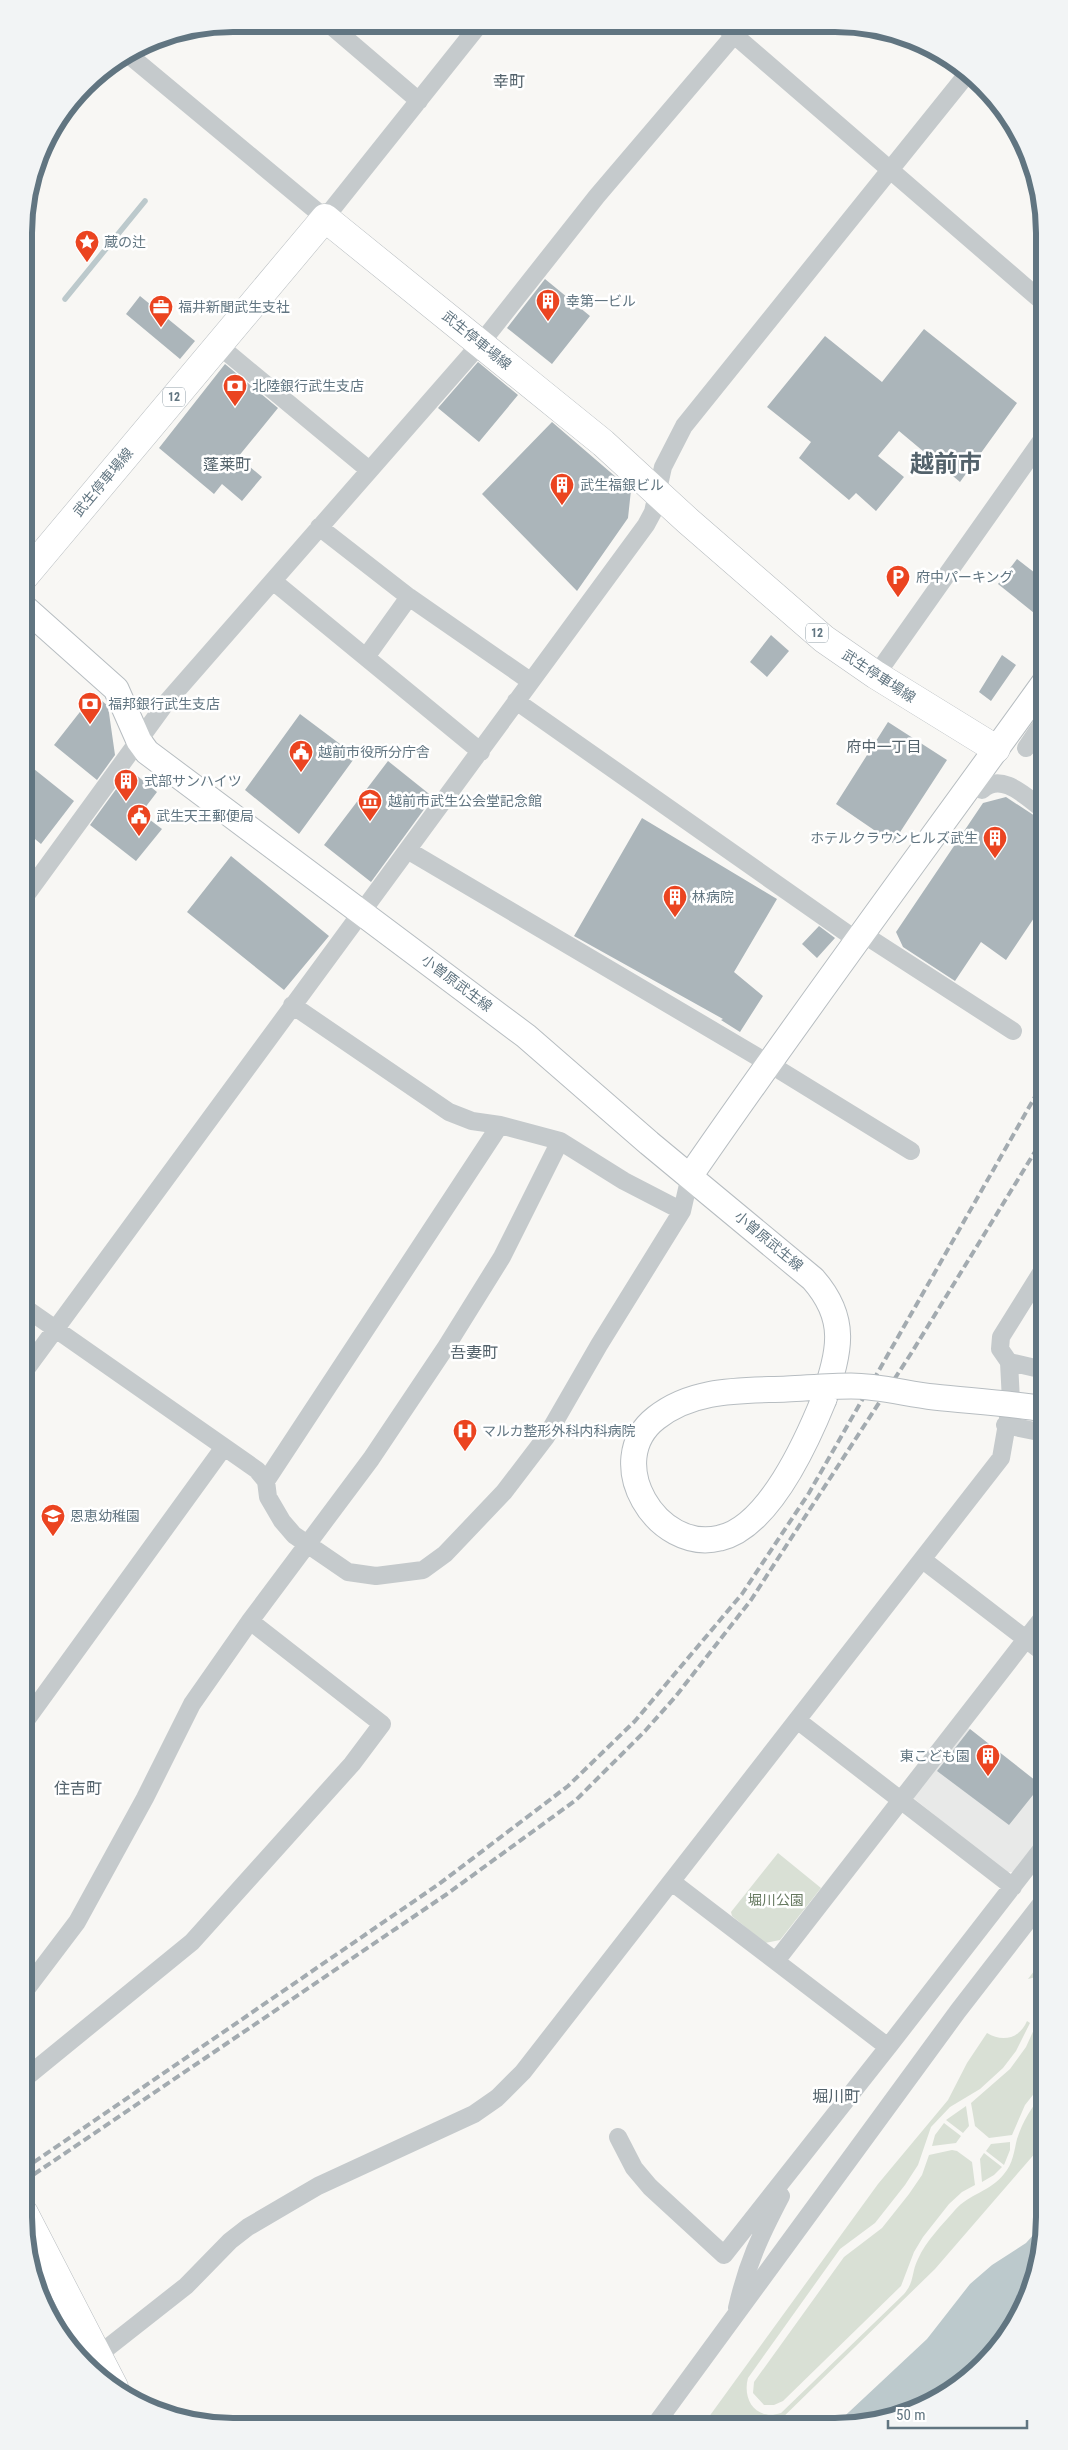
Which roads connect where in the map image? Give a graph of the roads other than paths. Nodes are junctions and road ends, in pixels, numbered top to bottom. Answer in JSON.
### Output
{"nodes":[{"id":1,"x":338,"y":32,"type":"edge"},
{"id":2,"x":473,"y":32,"type":"edge"},
{"id":3,"x":732,"y":32,"type":"edge"},
{"id":4,"x":736,"y":32,"type":"edge"},
{"id":5,"x":133,"y":59,"type":"edge"},
{"id":6,"x":963,"y":79,"type":"edge"},
{"id":7,"x":418,"y":101,"type":"junction"},
{"id":8,"x":889,"y":171,"type":"junction"},
{"id":9,"x":324,"y":218,"type":"junction"},
{"id":10,"x":1036,"y":296,"type":"edge"},
{"id":11,"x":480,"y":343,"type":"junction"},
{"id":12,"x":218,"y":344,"type":"junction"},
{"id":13,"x":1036,"y":448,"type":"edge"},
{"id":14,"x":369,"y":470,"type":"junction"},
{"id":15,"x":656,"y":492,"type":"junction"},
{"id":16,"x":319,"y":527,"type":"junction"},
{"id":17,"x":32,"y":567,"type":"edge"},
{"id":18,"x":273,"y":581,"type":"junction"},
{"id":19,"x":409,"y":597,"type":"junction"},
{"id":20,"x":32,"y":614,"type":"edge"},
{"id":21,"x":366,"y":657,"type":"junction"},
{"id":22,"x":876,"y":675,"type":"junction"},
{"id":23,"x":530,"y":682,"type":"junction"},
{"id":24,"x":1036,"y":694,"type":"edge"},
{"id":25,"x":516,"y":701,"type":"junction"},
{"id":26,"x":1036,"y":734,"type":"edge"},
{"id":27,"x":139,"y":741,"type":"junction"},
{"id":28,"x":1026,"y":748,"type":"dead end"},
{"id":29,"x":996,"y":749,"type":"junction"},
{"id":30,"x":481,"y":752,"type":"junction"},
{"id":31,"x":982,"y":790,"type":"dead end"},
{"id":32,"x":1036,"y":805,"type":"edge"},
{"id":33,"x":408,"y":850,"type":"junction"},
{"id":34,"x":32,"y":887,"type":"edge"},
{"id":35,"x":362,"y":913,"type":"junction"},
{"id":36,"x":861,"y":938,"type":"junction"},
{"id":37,"x":292,"y":1005,"type":"junction"},
{"id":38,"x":1013,"y":1031,"type":"dead end"},
{"id":39,"x":768,"y":1063,"type":"junction"},
{"id":40,"x":500,"y":1125,"type":"junction"},
{"id":41,"x":560,"y":1141,"type":"junction"},
{"id":42,"x":911,"y":1151,"type":"dead end"},
{"id":43,"x":690,"y":1176,"type":"junction"},
{"id":44,"x":682,"y":1210,"type":"junction"},
{"id":45,"x":1036,"y":1281,"type":"edge"},
{"id":46,"x":32,"y":1313,"type":"edge"},
{"id":47,"x":55,"y":1330,"type":"junction"},
{"id":48,"x":32,"y":1361,"type":"edge"},
{"id":49,"x":1009,"y":1362,"type":"junction"},
{"id":50,"x":1036,"y":1368,"type":"edge"},
{"id":51,"x":827,"y":1387,"type":"edge"},
{"id":52,"x":827,"y":1387,"type":"edge"},
{"id":53,"x":827,"y":1387,"type":"edge"},
{"id":54,"x":827,"y":1387,"type":"edge"},
{"id":55,"x":1036,"y":1408,"type":"edge"},
{"id":56,"x":1006,"y":1425,"type":"junction"},
{"id":57,"x":1036,"y":1431,"type":"edge"},
{"id":58,"x":224,"y":1447,"type":"junction"},
{"id":59,"x":266,"y":1481,"type":"junction"},
{"id":60,"x":309,"y":1545,"type":"junction"},
{"id":61,"x":923,"y":1560,"type":"junction"},
{"id":62,"x":250,"y":1620,"type":"junction"},
{"id":63,"x":1036,"y":1626,"type":"edge"},
{"id":64,"x":1026,"y":1639,"type":"junction"},
{"id":65,"x":1036,"y":1647,"type":"edge"},
{"id":66,"x":32,"y":1712,"type":"edge"},
{"id":67,"x":797,"y":1720,"type":"junction"},
{"id":68,"x":900,"y":1800,"type":"junction"},
{"id":69,"x":1036,"y":1856,"type":"edge"},
{"id":70,"x":672,"y":1882,"type":"junction"},
{"id":71,"x":1013,"y":1886,"type":"junction"},
{"id":72,"x":1036,"y":1910,"type":"edge"},
{"id":73,"x":776,"y":1961,"type":"junction"},
{"id":74,"x":32,"y":1981,"type":"edge"},
{"id":75,"x":888,"y":2047,"type":"junction"},
{"id":76,"x":32,"y":2072,"type":"edge"},
{"id":77,"x":618,"y":2137,"type":"dead end"},
{"id":78,"x":804,"y":2154,"type":"junction"},
{"id":79,"x":33,"y":2233,"type":"edge"},
{"id":80,"x":736,"y":2314,"type":"junction"},
{"id":81,"x":92,"y":2360,"type":"edge"},
{"id":82,"x":93,"y":2362,"type":"edge"},
{"id":83,"x":660,"y":2418,"type":"edge"}],
"edges":[{"from":1,"to":7,"type":"street"},
{"from":2,"to":7,"type":"street"},
{"from":3,"to":11,"type":"street"},
{"from":4,"to":8,"type":"street"},
{"from":5,"to":9,"type":"street"},
{"from":6,"to":8,"type":"street"},
{"from":7,"to":9,"type":"street"},
{"from":8,"to":10,"type":"street"},
{"from":8,"to":15,"type":"street"},
{"from":9,"to":11,"type":"main road","name":"武生停車場線","number":"12"},
{"from":9,"to":12,"type":"main road","name":"武生停車場線","number":"12"},
{"from":11,"to":14,"type":"street"},
{"from":11,"to":15,"type":"main road","name":"武生停車場線","number":"12"},
{"from":12,"to":14,"type":"street"},
{"from":12,"to":17,"type":"main road","name":"武生停車場線","number":"12"},
{"from":13,"to":22,"type":"street"},
{"from":14,"to":16,"type":"street"},
{"from":15,"to":22,"type":"main road","name":"武生停車場線","number":"12"},
{"from":15,"to":23,"type":"street"},
{"from":16,"to":18,"type":"street"},
{"from":16,"to":19,"type":"street"},
{"from":18,"to":21,"type":"street"},
{"from":18,"to":27,"type":"street"},
{"from":19,"to":21,"type":"street"},
{"from":19,"to":23,"type":"street"},
{"from":20,"to":27,"type":"main road","name":"小曽原武生線"},
{"from":21,"to":30,"type":"street"},
{"from":22,"to":29,"type":"main road","name":"武生停車場線","number":"12"},
{"from":23,"to":25,"type":"street"},
{"from":24,"to":29,"type":"main road"},
{"from":25,"to":30,"type":"street"},
{"from":25,"to":36,"type":"street"},
{"from":26,"to":28,"type":"street"},
{"from":27,"to":34,"type":"street"},
{"from":27,"to":35,"type":"main road","name":"小曽原武生線"},
{"from":29,"to":36,"type":"main road"},
{"from":30,"to":33,"type":"street"},
{"from":31,"to":32,"type":"street"},
{"from":33,"to":35,"type":"street"},
{"from":33,"to":39,"type":"street"},
{"from":35,"to":37,"type":"street"},
{"from":35,"to":43,"type":"main road","name":"小曽原武生線"},
{"from":36,"to":38,"type":"street"},
{"from":36,"to":39,"type":"main road"},
{"from":37,"to":40,"type":"street"},
{"from":37,"to":47,"type":"street"},
{"from":39,"to":42,"type":"street"},
{"from":39,"to":43,"type":"main road"},
{"from":40,"to":41,"type":"street"},
{"from":40,"to":59,"type":"street"},
{"from":41,"to":44,"type":"street"},
{"from":41,"to":60,"type":"street"},
{"from":43,"to":44,"type":"street"},
{"from":43,"to":51,"type":"main road","name":"小曽原武生線","bridge":true},
{"from":44,"to":60,"type":"street"},
{"from":45,"to":49,"type":"street"},
{"from":46,"to":47,"type":"street"},
{"from":47,"to":48,"type":"street"},
{"from":47,"to":58,"type":"street"},
{"from":49,"to":50,"type":"street"},
{"from":49,"to":56,"type":"street"},
{"from":52,"to":53,"type":"main road","name":"小曽原武生線","bridge":true},
{"from":54,"to":55,"type":"main road","name":"小曽原武生線","bridge":true},
{"from":56,"to":57,"type":"street"},
{"from":56,"to":61,"type":"street"},
{"from":58,"to":59,"type":"street"},
{"from":58,"to":66,"type":"street"},
{"from":59,"to":60,"type":"street"},
{"from":60,"to":62,"type":"street"},
{"from":61,"to":64,"type":"street"},
{"from":61,"to":67,"type":"street"},
{"from":62,"to":74,"type":"street"},
{"from":62,"to":76,"type":"street"},
{"from":63,"to":64,"type":"street"},
{"from":64,"to":65,"type":"street"},
{"from":64,"to":68,"type":"street"},
{"from":67,"to":68,"type":"street"},
{"from":67,"to":70,"type":"street"},
{"from":68,"to":71,"type":"street"},
{"from":68,"to":73,"type":"street"},
{"from":69,"to":71,"type":"street"},
{"from":70,"to":73,"type":"street"},
{"from":70,"to":82,"type":"street"},
{"from":71,"to":75,"type":"street"},
{"from":72,"to":80,"type":"street"},
{"from":73,"to":75,"type":"street"},
{"from":75,"to":78,"type":"street"},
{"from":77,"to":78,"type":"street"},
{"from":78,"to":80,"type":"street"},
{"from":79,"to":81,"type":"main road"},
{"from":80,"to":83,"type":"street"}]}
